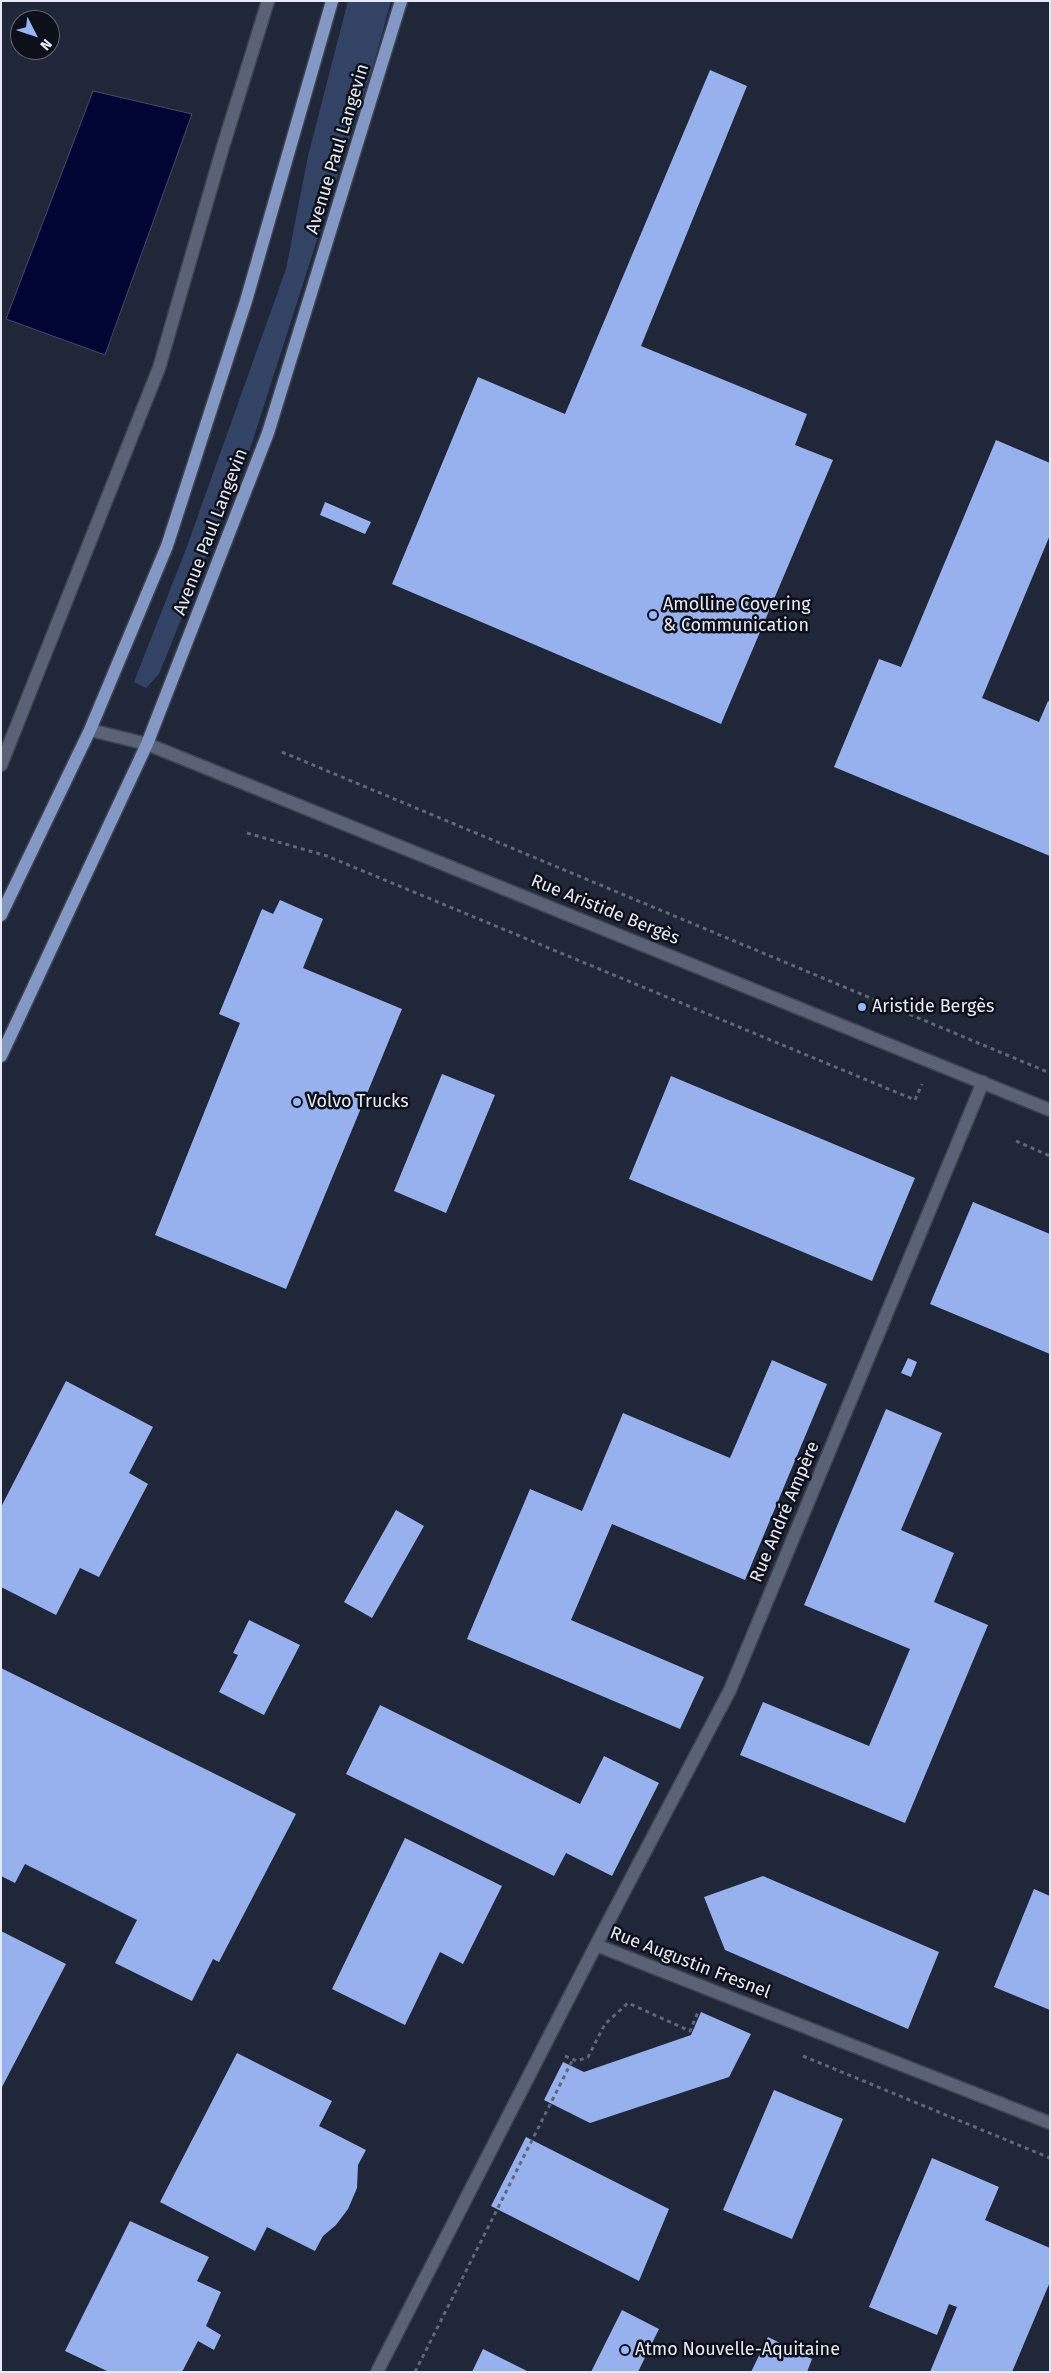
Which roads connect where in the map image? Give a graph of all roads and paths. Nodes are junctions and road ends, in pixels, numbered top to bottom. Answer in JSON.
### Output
{"nodes":[{"id":1,"x":268,"y":1,"type":"edge"},
{"id":2,"x":332,"y":1,"type":"edge"},
{"id":3,"x":401,"y":1,"type":"edge"},
{"id":4,"x":90,"y":730,"type":"junction"},
{"id":5,"x":147,"y":744,"type":"junction"},
{"id":6,"x":282,"y":752,"type":"dead end"},
{"id":7,"x":1,"y":765,"type":"edge"},
{"id":8,"x":247,"y":833,"type":"dead end"},
{"id":9,"x":1,"y":915,"type":"edge"},
{"id":10,"x":945,"y":1029,"type":"junction"},
{"id":11,"x":1,"y":1056,"type":"edge"},
{"id":12,"x":932,"y":1061,"type":"junction"},
{"id":13,"x":1050,"y":1073,"type":"edge"},
{"id":14,"x":983,"y":1082,"type":"junction"},
{"id":15,"x":1050,"y":1110,"type":"edge"},
{"id":16,"x":1016,"y":1142,"type":"dead end"},
{"id":17,"x":1050,"y":1156,"type":"edge"},
{"id":18,"x":596,"y":1945,"type":"junction"},
{"id":19,"x":709,"y":1990,"type":"junction"},
{"id":20,"x":699,"y":2012,"type":"junction"},
{"id":21,"x":707,"y":2016,"type":"dead end"},
{"id":22,"x":544,"y":2047,"type":"junction"},
{"id":23,"x":796,"y":2053,"type":"dead end"},
{"id":24,"x":573,"y":2059,"type":"junction"},
{"id":25,"x":1050,"y":2123,"type":"edge"},
{"id":26,"x":1050,"y":2158,"type":"edge"},
{"id":27,"x":377,"y":2372,"type":"edge"},
{"id":28,"x":415,"y":2372,"type":"edge"}],
"edges":[{"from":1,"to":7,"type":"street"},
{"from":2,"to":4,"type":"main road","name":"Avenue Paul Langevin"},
{"from":3,"to":5,"type":"main road","name":"Avenue Paul Langevin"},
{"from":4,"to":5,"type":"street","name":"Rue Aristide Bergès"},
{"from":4,"to":9,"type":"main road","name":"Avenue Paul Langevin"},
{"from":5,"to":11,"type":"main road","name":"Avenue Paul Langevin"},
{"from":5,"to":12,"type":"street","name":"Rue Aristide Bergès"},
{"from":6,"to":10,"type":"path"},
{"from":8,"to":12,"type":"path"},
{"from":10,"to":12,"type":"path"},
{"from":10,"to":13,"type":"path"},
{"from":12,"to":14,"type":"street","name":"Rue Aristide Bergès"},
{"from":14,"to":15,"type":"street","name":"Rue Aristide Bergès"},
{"from":14,"to":18,"type":"street","name":"Rue André Ampère"},
{"from":16,"to":17,"type":"path"},
{"from":18,"to":19,"type":"street","name":"Rue Augustin Fresnel"},
{"from":18,"to":22,"type":"street","name":"Rue Augustin Fresnel"},
{"from":19,"to":20,"type":"path"},
{"from":19,"to":25,"type":"street","name":"Rue Augustin Fresnel"},
{"from":20,"to":21,"type":"path"},
{"from":20,"to":24,"type":"path"},
{"from":22,"to":24,"type":"path"},
{"from":22,"to":27,"type":"street","name":"Rue Augustin Fresnel"},
{"from":23,"to":26,"type":"path"},
{"from":24,"to":28,"type":"path"}]}
